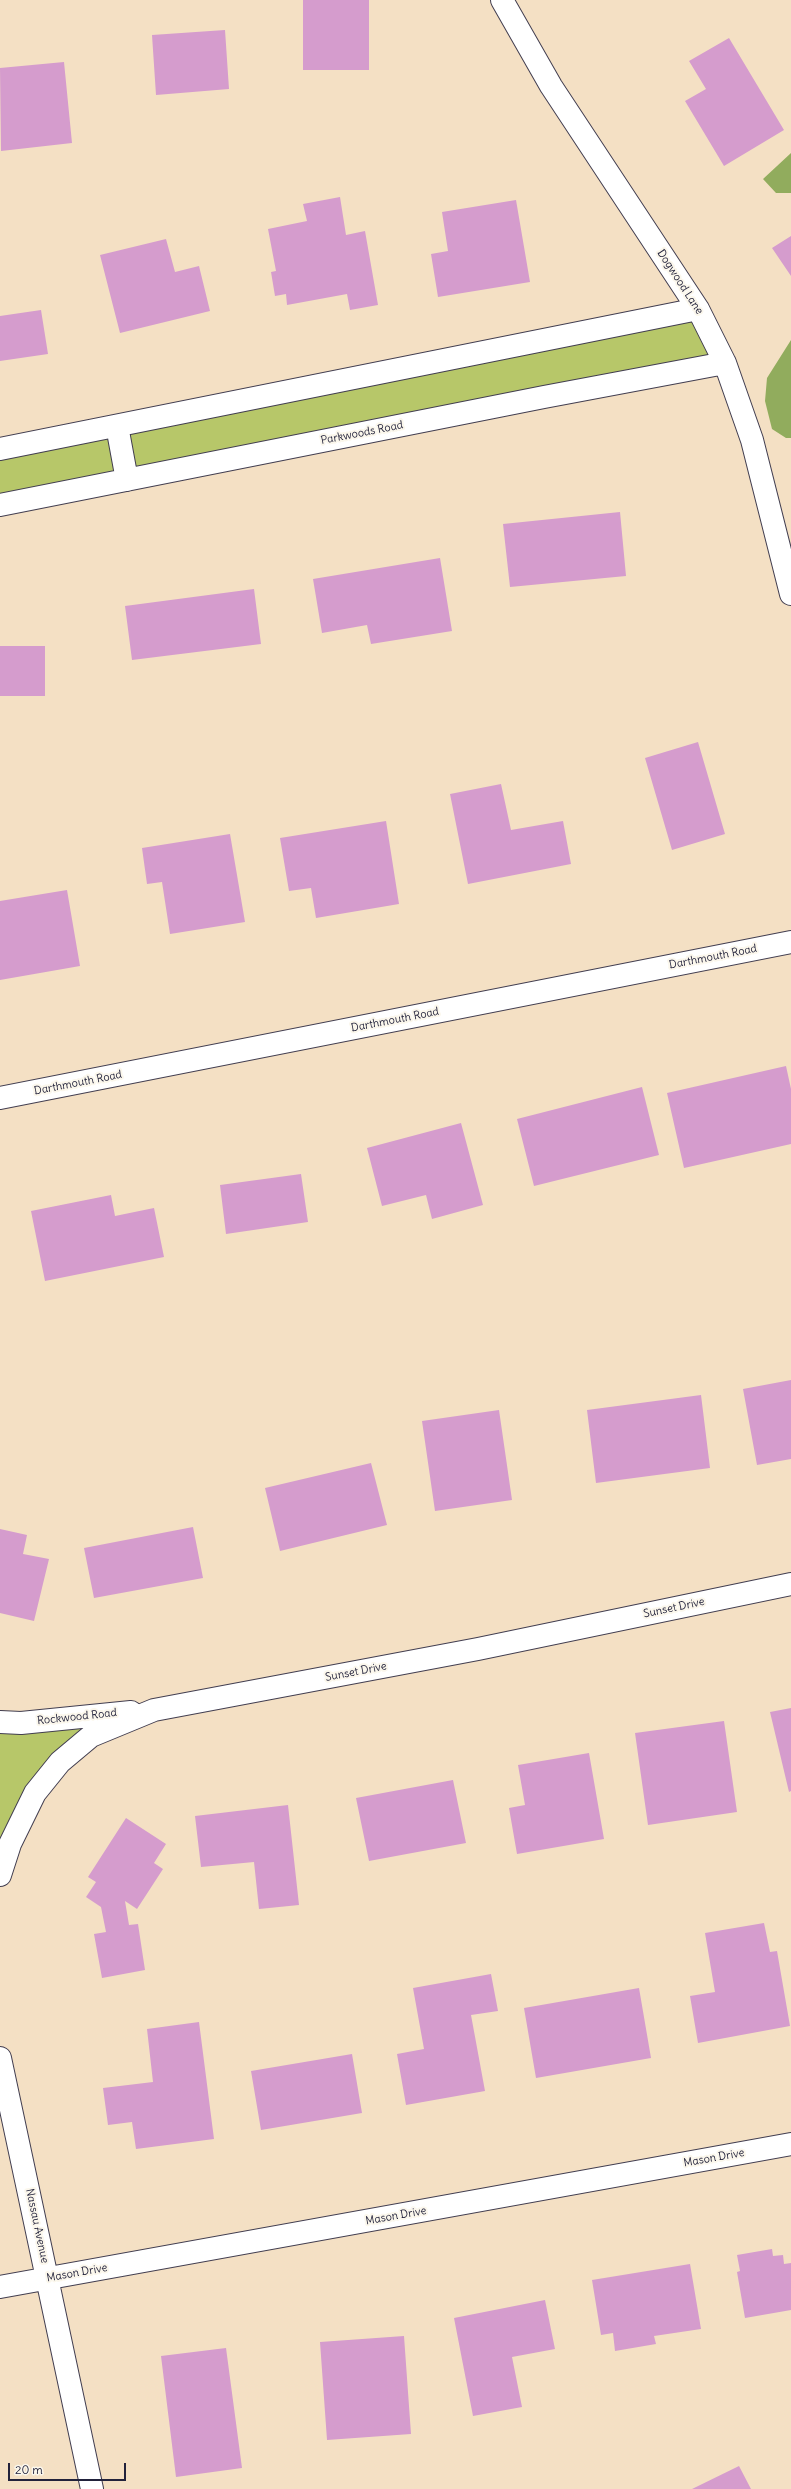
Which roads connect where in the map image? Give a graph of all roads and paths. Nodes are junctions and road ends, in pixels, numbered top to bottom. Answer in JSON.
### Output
{"nodes":[{"id":1,"x":502,"y":0,"type":"edge"},
{"id":2,"x":698,"y":309,"type":"junction"},
{"id":3,"x":725,"y":363,"type":"junction"},
{"id":4,"x":117,"y":426,"type":"junction"},
{"id":5,"x":0,"y":449,"type":"edge"},
{"id":6,"x":127,"y":480,"type":"junction"},
{"id":7,"x":0,"y":505,"type":"edge"},
{"id":8,"x":791,"y":594,"type":"edge"},
{"id":9,"x":791,"y":942,"type":"edge"},
{"id":10,"x":0,"y":1098,"type":"edge"},
{"id":11,"x":791,"y":1584,"type":"edge"},
{"id":12,"x":154,"y":1710,"type":"junction"},
{"id":13,"x":0,"y":1722,"type":"edge"},
{"id":14,"x":0,"y":1875,"type":"edge"},
{"id":15,"x":0,"y":2058,"type":"edge"},
{"id":16,"x":791,"y":2144,"type":"edge"},
{"id":17,"x":48,"y":2278,"type":"junction"},
{"id":18,"x":0,"y":2287,"type":"edge"},
{"id":19,"x":92,"y":2489,"type":"edge"}],
"edges":[{"from":1,"to":2,"type":"street","name":"Dogwood Lane"},
{"from":2,"to":3,"type":"street","name":"Dogwood Lane"},
{"from":2,"to":4,"type":"street"},
{"from":3,"to":6,"type":"street","name":"Parkwoods Road"},
{"from":3,"to":8,"type":"street","name":"Dogwood Lane"},
{"from":4,"to":5,"type":"street"},
{"from":4,"to":6,"type":"street"},
{"from":6,"to":7,"type":"street","name":"Parkwoods Road"},
{"from":9,"to":10,"type":"street","name":"Darthmouth Road"},
{"from":11,"to":12,"type":"street","name":"Sunset Drive"},
{"from":12,"to":13,"type":"street","name":"Rockwood Road"},
{"from":12,"to":14,"type":"street","name":"Sunset Drive"},
{"from":15,"to":17,"type":"street","name":"Nassau Avenue"},
{"from":16,"to":17,"type":"street","name":"Mason Drive"},
{"from":17,"to":18,"type":"street","name":"Mason Drive"},
{"from":17,"to":19,"type":"street","name":"Nassau Avenue"}]}
